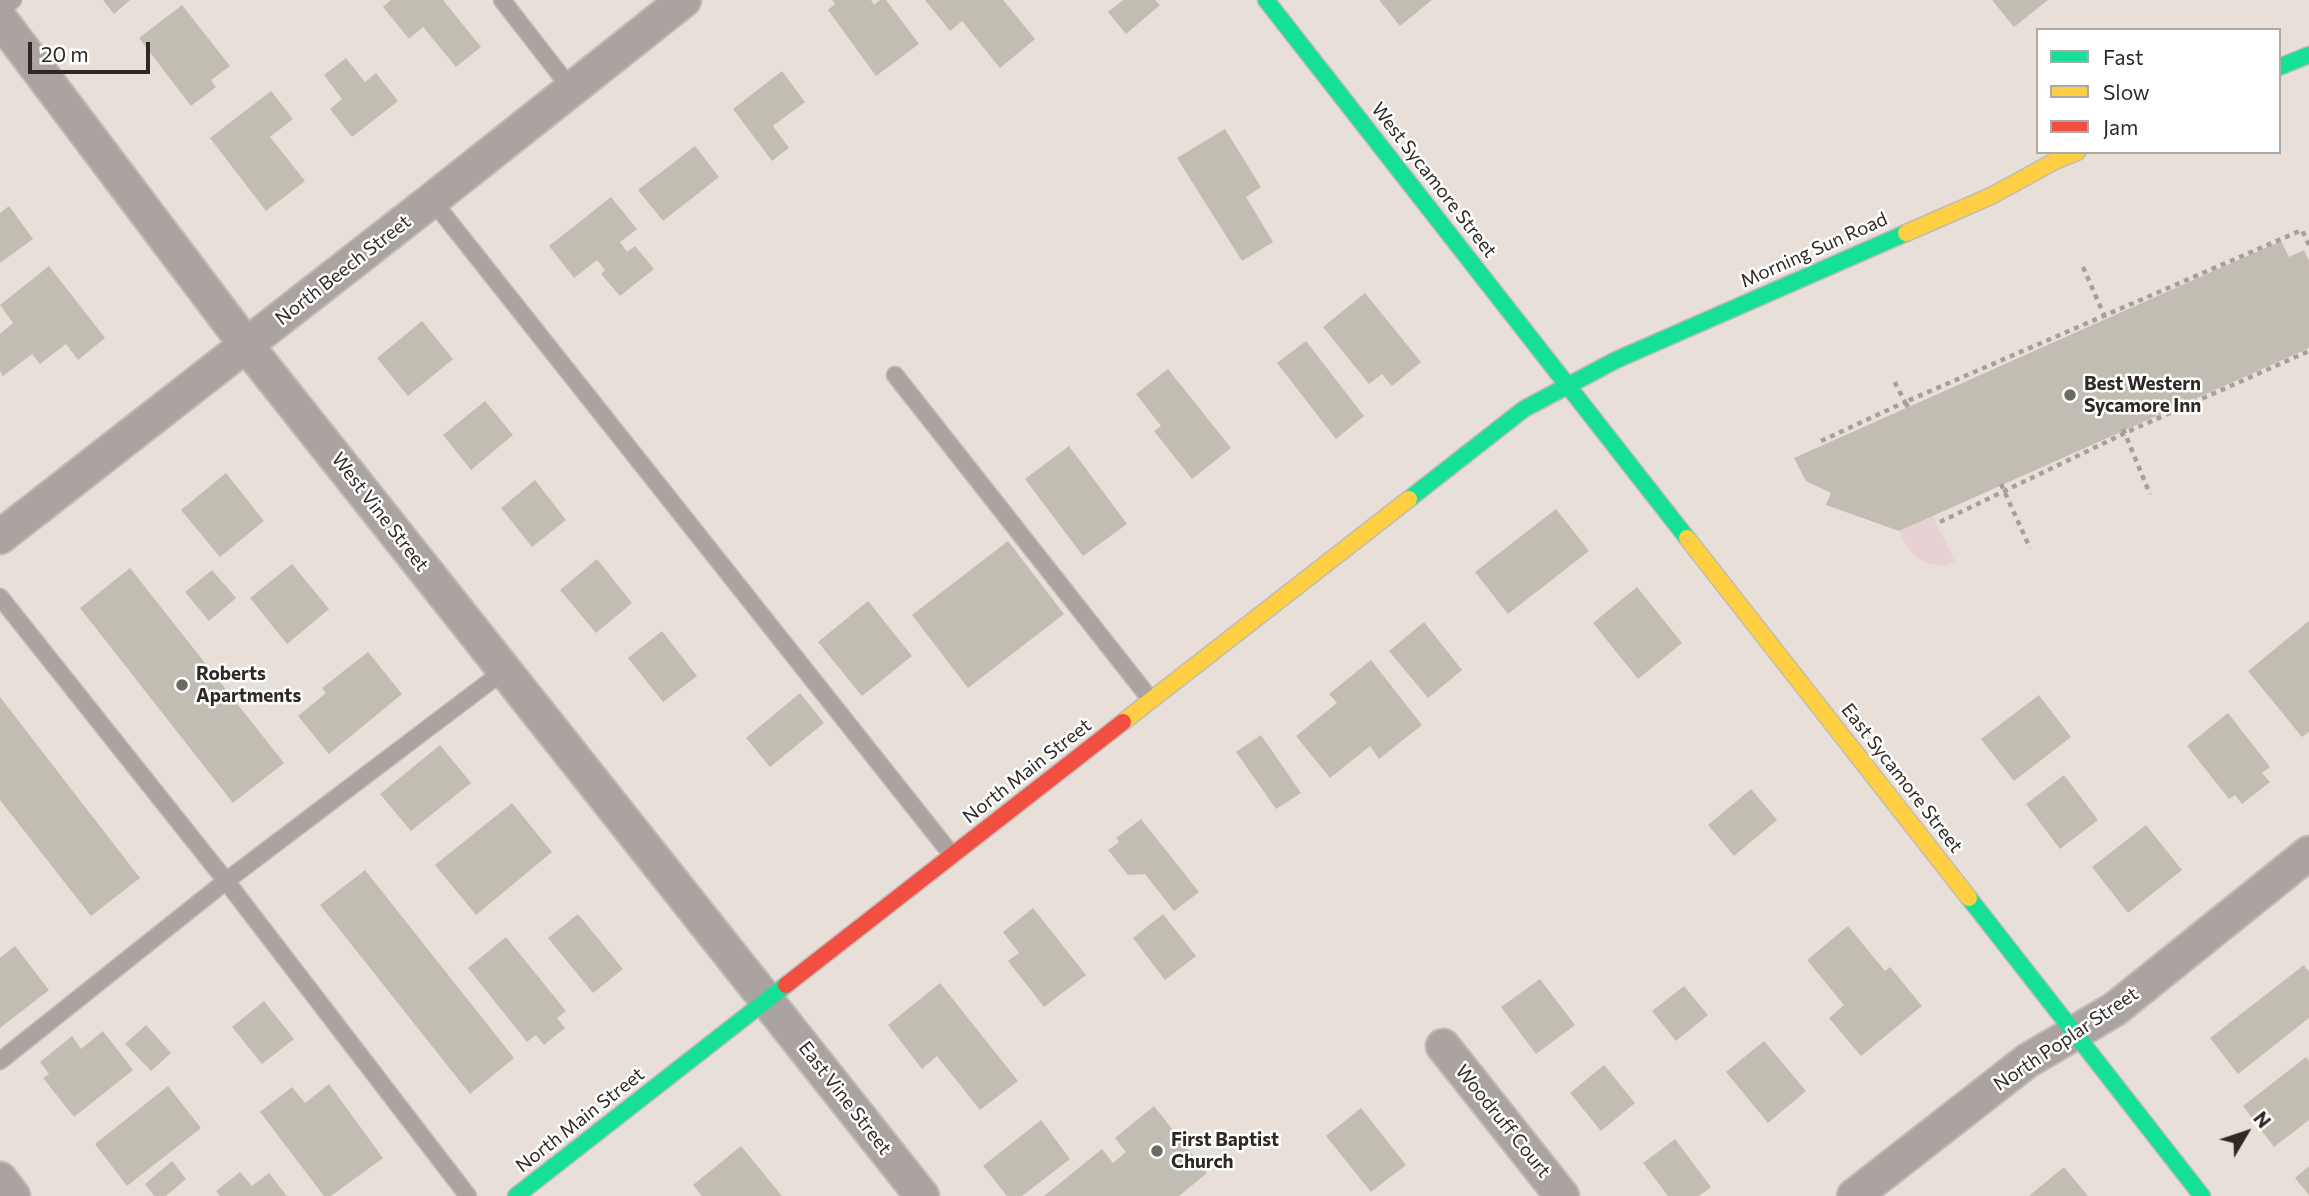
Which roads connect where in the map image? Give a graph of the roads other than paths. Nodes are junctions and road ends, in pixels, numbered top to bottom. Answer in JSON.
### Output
{"nodes":[{"id":1,"x":13,"y":0,"type":"edge"},
{"id":2,"x":502,"y":0,"type":"edge"},
{"id":3,"x":684,"y":0,"type":"edge"},
{"id":4,"x":1266,"y":0,"type":"edge"},
{"id":5,"x":0,"y":10,"type":"edge"},
{"id":6,"x":0,"y":19,"type":"edge"},
{"id":7,"x":2309,"y":55,"type":"edge"},
{"id":8,"x":2281,"y":66,"type":"edge"},
{"id":9,"x":572,"y":90,"type":"junction"},
{"id":10,"x":2072,"y":154,"type":"edge"},
{"id":11,"x":432,"y":200,"type":"junction"},
{"id":12,"x":247,"y":345,"type":"junction"},
{"id":13,"x":895,"y":376,"type":"dead end"},
{"id":14,"x":1568,"y":385,"type":"junction"},
{"id":15,"x":0,"y":537,"type":"edge"},
{"id":16,"x":0,"y":597,"type":"edge"},
{"id":17,"x":505,"y":670,"type":"junction"},
{"id":18,"x":1151,"y":700,"type":"junction"},
{"id":19,"x":2309,"y":853,"type":"edge"},
{"id":20,"x":952,"y":855,"type":"junction"},
{"id":21,"x":226,"y":881,"type":"junction"},
{"id":22,"x":766,"y":1000,"type":"junction"},
{"id":23,"x":2075,"y":1033,"type":"junction"},
{"id":24,"x":1443,"y":1046,"type":"dead end"},
{"id":25,"x":0,"y":1061,"type":"edge"},
{"id":26,"x":0,"y":1179,"type":"edge"},
{"id":27,"x":13,"y":1196,"type":"edge"},
{"id":28,"x":468,"y":1196,"type":"edge"},
{"id":29,"x":516,"y":1196,"type":"edge"},
{"id":30,"x":922,"y":1196,"type":"edge"},
{"id":31,"x":1562,"y":1196,"type":"edge"},
{"id":32,"x":1854,"y":1196,"type":"edge"},
{"id":33,"x":2202,"y":1196,"type":"edge"}],
"edges":[{"from":1,"to":5,"type":"lane"},
{"from":2,"to":9,"type":"lane"},
{"from":3,"to":9,"type":"street","name":"North Beech Street"},
{"from":4,"to":14,"type":"main road","name":"West Sycamore Street"},
{"from":6,"to":12,"type":"street","name":"West Vine Street"},
{"from":7,"to":8,"type":"main road"},
{"from":9,"to":11,"type":"street","name":"North Beech Street"},
{"from":10,"to":14,"type":"main road","name":"Morning Sun Road"},
{"from":11,"to":12,"type":"street","name":"North Beech Street"},
{"from":11,"to":20,"type":"lane"},
{"from":12,"to":15,"type":"street","name":"North Beech Street"},
{"from":12,"to":17,"type":"street","name":"West Vine Street"},
{"from":13,"to":18,"type":"lane"},
{"from":14,"to":18,"type":"main road","name":"North Main Street"},
{"from":14,"to":23,"type":"main road","name":"East Sycamore Street"},
{"from":16,"to":21,"type":"lane"},
{"from":17,"to":21,"type":"lane"},
{"from":17,"to":22,"type":"street","name":"West Vine Street"},
{"from":18,"to":20,"type":"main road","name":"North Main Street"},
{"from":19,"to":23,"type":"street","name":"North Poplar Street"},
{"from":20,"to":22,"type":"main road","name":"North Main Street"},
{"from":21,"to":25,"type":"lane"},
{"from":21,"to":28,"type":"lane"},
{"from":22,"to":29,"type":"main road","name":"North Main Street"},
{"from":22,"to":30,"type":"street","name":"East Vine Street"},
{"from":23,"to":32,"type":"street","name":"North Poplar Street"},
{"from":23,"to":33,"type":"main road","name":"East Sycamore Street"},
{"from":24,"to":31,"type":"street","name":"Woodruff Court"},
{"from":26,"to":27,"type":"street"}]}
